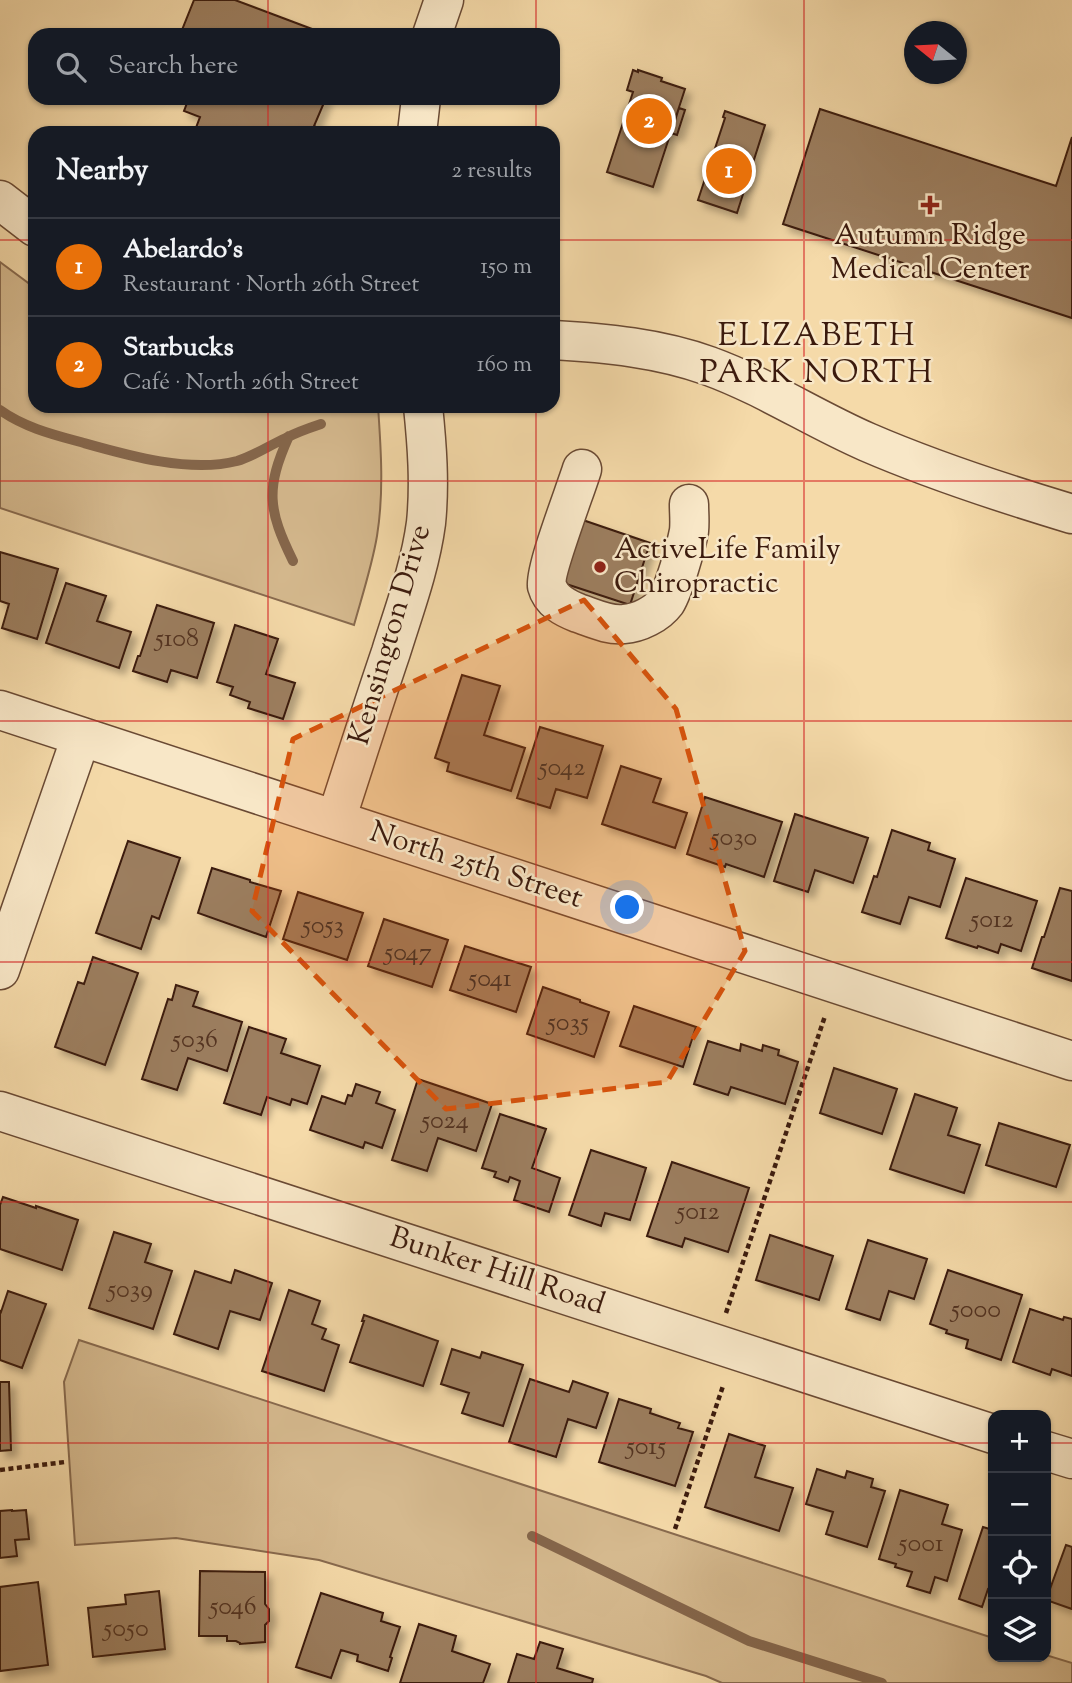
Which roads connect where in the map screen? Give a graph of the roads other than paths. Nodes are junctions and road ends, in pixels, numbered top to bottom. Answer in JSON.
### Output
{"nodes":[{"id":1,"x":444,"y":0,"type":"edge"},
{"id":2,"x":434,"y":28,"type":"edge"},
{"id":3,"x":420,"y":105,"type":"edge"},
{"id":4,"x":417,"y":126,"type":"edge"},
{"id":5,"x":0,"y":200,"type":"edge"},
{"id":6,"x":28,"y":222,"type":"edge"},
{"id":7,"x":560,"y":340,"type":"edge"},
{"id":8,"x":425,"y":413,"type":"edge"},
{"id":9,"x":582,"y":469,"type":"dead end"},
{"id":10,"x":689,"y":504,"type":"dead end"},
{"id":11,"x":1072,"y":514,"type":"edge"},
{"id":12,"x":0,"y":710,"type":"edge"},
{"id":13,"x":81,"y":737,"type":"junction"},
{"id":14,"x":336,"y":820,"type":"junction"},
{"id":15,"x":0,"y":970,"type":"edge"},
{"id":16,"x":1072,"y":1061,"type":"edge"},
{"id":17,"x":0,"y":1111,"type":"edge"},
{"id":18,"x":988,"y":1432,"type":"edge"},
{"id":19,"x":1051,"y":1453,"type":"edge"},
{"id":20,"x":1072,"y":1459,"type":"edge"}],
"edges":[{"from":1,"to":2,"type":"street"},
{"from":3,"to":4,"type":"street"},
{"from":5,"to":6,"type":"street"},
{"from":7,"to":11,"type":"street"},
{"from":8,"to":14,"type":"street","name":"Kensington Drive"},
{"from":9,"to":10,"type":"street"},
{"from":12,"to":13,"type":"street","name":"North 25th Street"},
{"from":13,"to":14,"type":"street","name":"North 25th Street"},
{"from":13,"to":15,"type":"street"},
{"from":14,"to":16,"type":"street","name":"North 25th Street"},
{"from":17,"to":18,"type":"street","name":"Bunker Hill Road"},
{"from":19,"to":20,"type":"street"}]}
